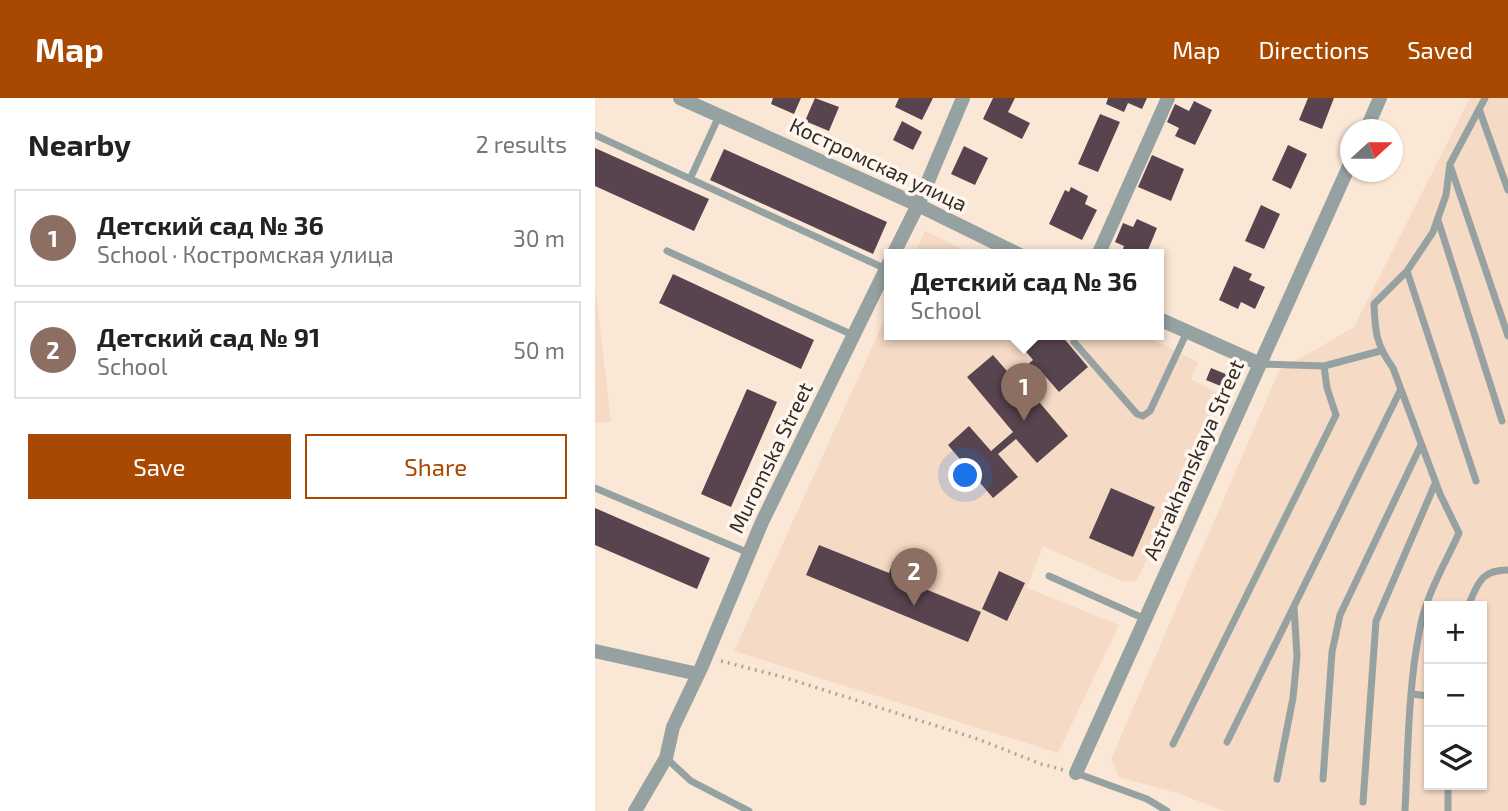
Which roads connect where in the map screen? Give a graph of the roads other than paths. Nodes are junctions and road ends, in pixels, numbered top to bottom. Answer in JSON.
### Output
{"nodes":[{"id":1,"x":680,"y":98,"type":"edge"},
{"id":2,"x":963,"y":98,"type":"edge"},
{"id":3,"x":1168,"y":98,"type":"edge"},
{"id":4,"x":1380,"y":98,"type":"edge"},
{"id":5,"x":1485,"y":98,"type":"edge"},
{"id":6,"x":1479,"y":109,"type":"junction"},
{"id":7,"x":719,"y":116,"type":"junction"},
{"id":8,"x":1371,"y":119,"type":"edge"},
{"id":9,"x":595,"y":135,"type":"edge"},
{"id":10,"x":1450,"y":164,"type":"junction"},
{"id":11,"x":690,"y":179,"type":"junction"},
{"id":12,"x":1342,"y":182,"type":"edge"},
{"id":13,"x":1508,"y":190,"type":"edge"},
{"id":14,"x":918,"y":205,"type":"junction"},
{"id":15,"x":1438,"y":219,"type":"junction"},
{"id":16,"x":896,"y":249,"type":"edge"},
{"id":17,"x":1008,"y":249,"type":"edge"},
{"id":18,"x":1101,"y":249,"type":"edge"},
{"id":19,"x":667,"y":251,"type":"dead end"},
{"id":20,"x":884,"y":264,"type":"edge"},
{"id":21,"x":1407,"y":271,"type":"junction"},
{"id":22,"x":884,"y":274,"type":"edge"},
{"id":23,"x":1164,"y":321,"type":"edge"},
{"id":24,"x":1187,"y":332,"type":"junction"},
{"id":25,"x":854,"y":335,"type":"junction"},
{"id":26,"x":1508,"y":336,"type":"edge"},
{"id":27,"x":1074,"y":342,"type":"dead end"},
{"id":28,"x":1380,"y":351,"type":"junction"},
{"id":29,"x":1260,"y":364,"type":"junction"},
{"id":30,"x":1324,"y":366,"type":"junction"},
{"id":31,"x":1400,"y":391,"type":"junction"},
{"id":32,"x":1502,"y":421,"type":"dead end"},
{"id":33,"x":1421,"y":445,"type":"junction"},
{"id":34,"x":1476,"y":481,"type":"dead end"},
{"id":35,"x":1436,"y":483,"type":"junction"},
{"id":36,"x":595,"y":488,"type":"edge"},
{"id":37,"x":749,"y":552,"type":"junction"},
{"id":38,"x":1508,"y":570,"type":"edge"},
{"id":39,"x":1049,"y":576,"type":"dead end"},
{"id":40,"x":1470,"y":601,"type":"edge"},
{"id":41,"x":1294,"y":607,"type":"junction"},
{"id":42,"x":1146,"y":620,"type":"junction"},
{"id":43,"x":595,"y":651,"type":"edge"},
{"id":44,"x":698,"y":674,"type":"junction"},
{"id":45,"x":1412,"y":694,"type":"junction"},
{"id":46,"x":1424,"y":695,"type":"edge"},
{"id":47,"x":1227,"y":742,"type":"dead end"},
{"id":48,"x":1173,"y":744,"type":"dead end"},
{"id":49,"x":666,"y":758,"type":"junction"},
{"id":50,"x":1076,"y":773,"type":"joint"},
{"id":51,"x":1277,"y":779,"type":"dead end"},
{"id":52,"x":1323,"y":779,"type":"dead end"},
{"id":53,"x":1448,"y":790,"type":"edge"},
{"id":54,"x":1363,"y":802,"type":"dead end"},
{"id":55,"x":635,"y":811,"type":"edge"},
{"id":56,"x":749,"y":811,"type":"edge"},
{"id":57,"x":1167,"y":811,"type":"edge"},
{"id":58,"x":1405,"y":811,"type":"edge"},
{"id":59,"x":1448,"y":811,"type":"edge"}],
"edges":[{"from":1,"to":7,"type":"street","name":"Костромская улица"},
{"from":2,"to":14,"type":"street"},
{"from":3,"to":18,"type":"street"},
{"from":4,"to":8,"type":"street"},
{"from":5,"to":6,"type":"lane"},
{"from":6,"to":10,"type":"lane"},
{"from":6,"to":13,"type":"lane"},
{"from":7,"to":11,"type":"lane"},
{"from":7,"to":14,"type":"street","name":"Костромская улица"},
{"from":9,"to":11,"type":"lane"},
{"from":10,"to":15,"type":"lane"},
{"from":10,"to":26,"type":"lane"},
{"from":11,"to":20,"type":"lane"},
{"from":12,"to":29,"type":"street","name":"Astrakhanskaya Street"},
{"from":14,"to":16,"type":"street"},
{"from":14,"to":17,"type":"street","name":"Костромская улица"},
{"from":15,"to":21,"type":"lane"},
{"from":15,"to":32,"type":"lane"},
{"from":19,"to":25,"type":"lane"},
{"from":21,"to":28,"type":"lane"},
{"from":21,"to":34,"type":"lane"},
{"from":22,"to":25,"type":"street","name":"Muromska Street"},
{"from":23,"to":24,"type":"street"},
{"from":24,"to":27,"type":"lane"},
{"from":24,"to":29,"type":"street"},
{"from":25,"to":37,"type":"street","name":"Muromska Street"},
{"from":28,"to":30,"type":"lane"},
{"from":28,"to":31,"type":"lane"},
{"from":29,"to":30,"type":"lane"},
{"from":29,"to":42,"type":"street","name":"Astrakhanskaya Street"},
{"from":30,"to":48,"type":"lane"},
{"from":31,"to":33,"type":"lane"},
{"from":31,"to":41,"type":"lane"},
{"from":33,"to":35,"type":"lane"},
{"from":33,"to":52,"type":"lane"},
{"from":35,"to":45,"type":"lane"},
{"from":35,"to":54,"type":"lane"},
{"from":36,"to":37,"type":"lane"},
{"from":37,"to":44,"type":"street","name":"Muromska Street"},
{"from":38,"to":40,"type":"lane"},
{"from":39,"to":42,"type":"lane"},
{"from":41,"to":47,"type":"lane"},
{"from":41,"to":51,"type":"lane"},
{"from":42,"to":50,"type":"street","name":"Astrakhanskaya Street"},
{"from":43,"to":44,"type":"street"},
{"from":44,"to":49,"type":"street","name":"Muromska Street"},
{"from":45,"to":46,"type":"lane"},
{"from":45,"to":58,"type":"lane"},
{"from":49,"to":55,"type":"street","name":"Muromska Street"},
{"from":49,"to":56,"type":"lane"},
{"from":50,"to":57,"type":"lane"},
{"from":53,"to":59,"type":"lane"}]}
